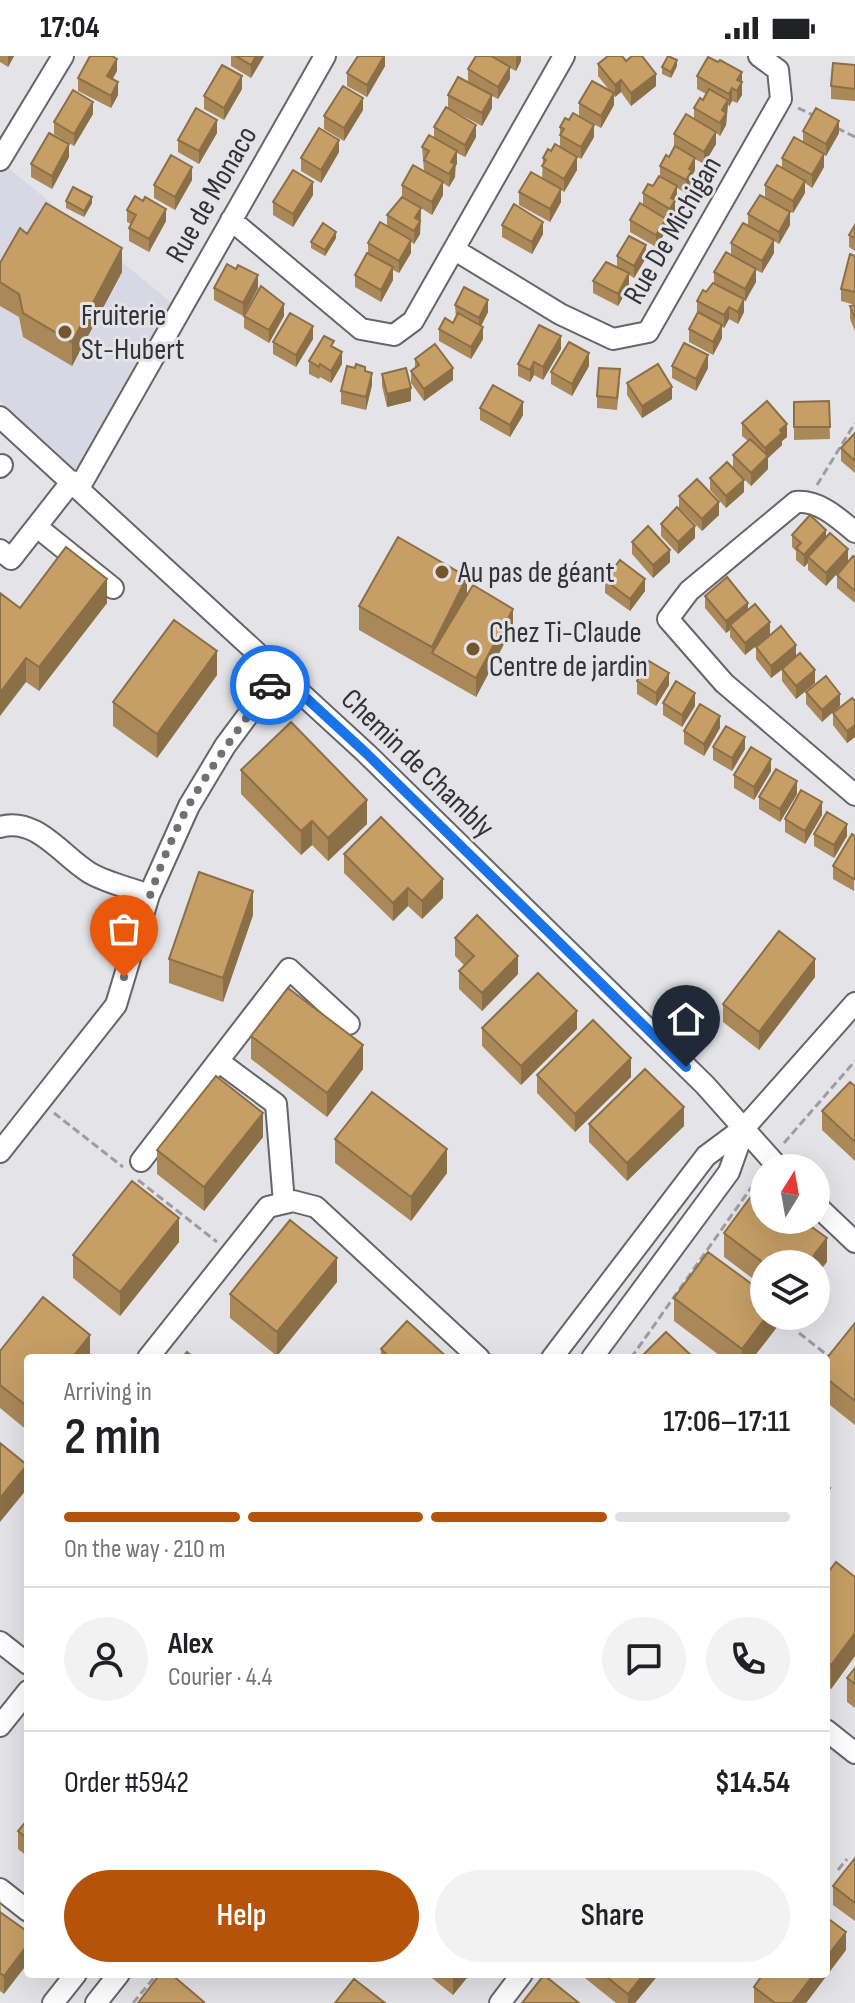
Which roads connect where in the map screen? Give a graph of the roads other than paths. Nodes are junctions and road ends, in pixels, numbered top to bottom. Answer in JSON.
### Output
{"nodes":[{"id":1,"x":63,"y":56,"type":"edge"},
{"id":2,"x":325,"y":56,"type":"edge"},
{"id":3,"x":564,"y":56,"type":"edge"},
{"id":4,"x":759,"y":56,"type":"edge"},
{"id":5,"x":3,"y":147,"type":"edge"},
{"id":6,"x":231,"y":220,"type":"junction"},
{"id":7,"x":455,"y":250,"type":"junction"},
{"id":8,"x":0,"y":417,"type":"edge"},
{"id":9,"x":76,"y":485,"type":"junction"},
{"id":10,"x":37,"y":527,"type":"junction"},
{"id":11,"x":855,"y":532,"type":"edge"},
{"id":12,"x":0,"y":550,"type":"edge"},
{"id":13,"x":113,"y":588,"type":"dead end"},
{"id":14,"x":279,"y":673,"type":"junction"},
{"id":15,"x":855,"y":795,"type":"edge"},
{"id":16,"x":0,"y":827,"type":"edge"},
{"id":17,"x":149,"y":895,"type":"junction"},
{"id":18,"x":855,"y":1003,"type":"edge"},
{"id":19,"x":349,"y":1024,"type":"dead end"},
{"id":20,"x":218,"y":1061,"type":"junction"},
{"id":21,"x":745,"y":1127,"type":"junction"},
{"id":22,"x":0,"y":1152,"type":"edge"},
{"id":23,"x":763,"y":1154,"type":"edge"},
{"id":24,"x":141,"y":1161,"type":"dead end"},
{"id":25,"x":284,"y":1203,"type":"junction"},
{"id":26,"x":830,"y":1218,"type":"edge"},
{"id":27,"x":855,"y":1242,"type":"edge"},
{"id":28,"x":151,"y":1354,"type":"edge"},
{"id":29,"x":475,"y":1354,"type":"edge"},
{"id":30,"x":555,"y":1354,"type":"edge"},
{"id":31,"x":595,"y":1354,"type":"edge"},
{"id":32,"x":0,"y":1642,"type":"edge"},
{"id":33,"x":24,"y":1661,"type":"edge"},
{"id":34,"x":24,"y":1696,"type":"edge"},
{"id":35,"x":0,"y":1726,"type":"edge"},
{"id":36,"x":830,"y":1733,"type":"edge"},
{"id":37,"x":855,"y":1753,"type":"edge"},
{"id":38,"x":0,"y":1889,"type":"edge"},
{"id":39,"x":24,"y":1908,"type":"edge"},
{"id":40,"x":73,"y":1978,"type":"edge"},
{"id":41,"x":116,"y":1978,"type":"edge"},
{"id":42,"x":519,"y":1978,"type":"edge"},
{"id":43,"x":53,"y":2003,"type":"edge"},
{"id":44,"x":96,"y":2003,"type":"edge"},
{"id":45,"x":500,"y":2003,"type":"edge"}],
"edges":[{"from":1,"to":5,"type":"street"},
{"from":2,"to":6,"type":"street","name":"Rue de Monaco"},
{"from":3,"to":7,"type":"street"},
{"from":4,"to":7,"type":"street","name":"Rue De Michigan"},
{"from":6,"to":7,"type":"street"},
{"from":6,"to":9,"type":"street","name":"Rue de Monaco"},
{"from":8,"to":9,"type":"street","name":"Chemin de Chambly"},
{"from":9,"to":10,"type":"street","name":"Rue de Monaco"},
{"from":9,"to":14,"type":"street","name":"Chemin de Chambly"},
{"from":10,"to":12,"type":"street","name":"Rue de Monaco"},
{"from":10,"to":13,"type":"street"},
{"from":11,"to":15,"type":"street"},
{"from":14,"to":17,"type":"street"},
{"from":14,"to":21,"type":"street","name":"Chemin de Chambly"},
{"from":16,"to":17,"type":"street"},
{"from":17,"to":22,"type":"street"},
{"from":18,"to":21,"type":"street"},
{"from":19,"to":20,"type":"street"},
{"from":20,"to":24,"type":"street"},
{"from":20,"to":25,"type":"street"},
{"from":21,"to":23,"type":"street","name":"Chemin de Chambly"},
{"from":21,"to":30,"type":"street"},
{"from":21,"to":31,"type":"street"},
{"from":25,"to":28,"type":"street"},
{"from":25,"to":29,"type":"street"},
{"from":26,"to":27,"type":"street"},
{"from":32,"to":33,"type":"street"},
{"from":34,"to":35,"type":"street"},
{"from":36,"to":37,"type":"street"},
{"from":38,"to":39,"type":"street"},
{"from":40,"to":43,"type":"street"},
{"from":41,"to":44,"type":"street"},
{"from":42,"to":45,"type":"street"}]}
